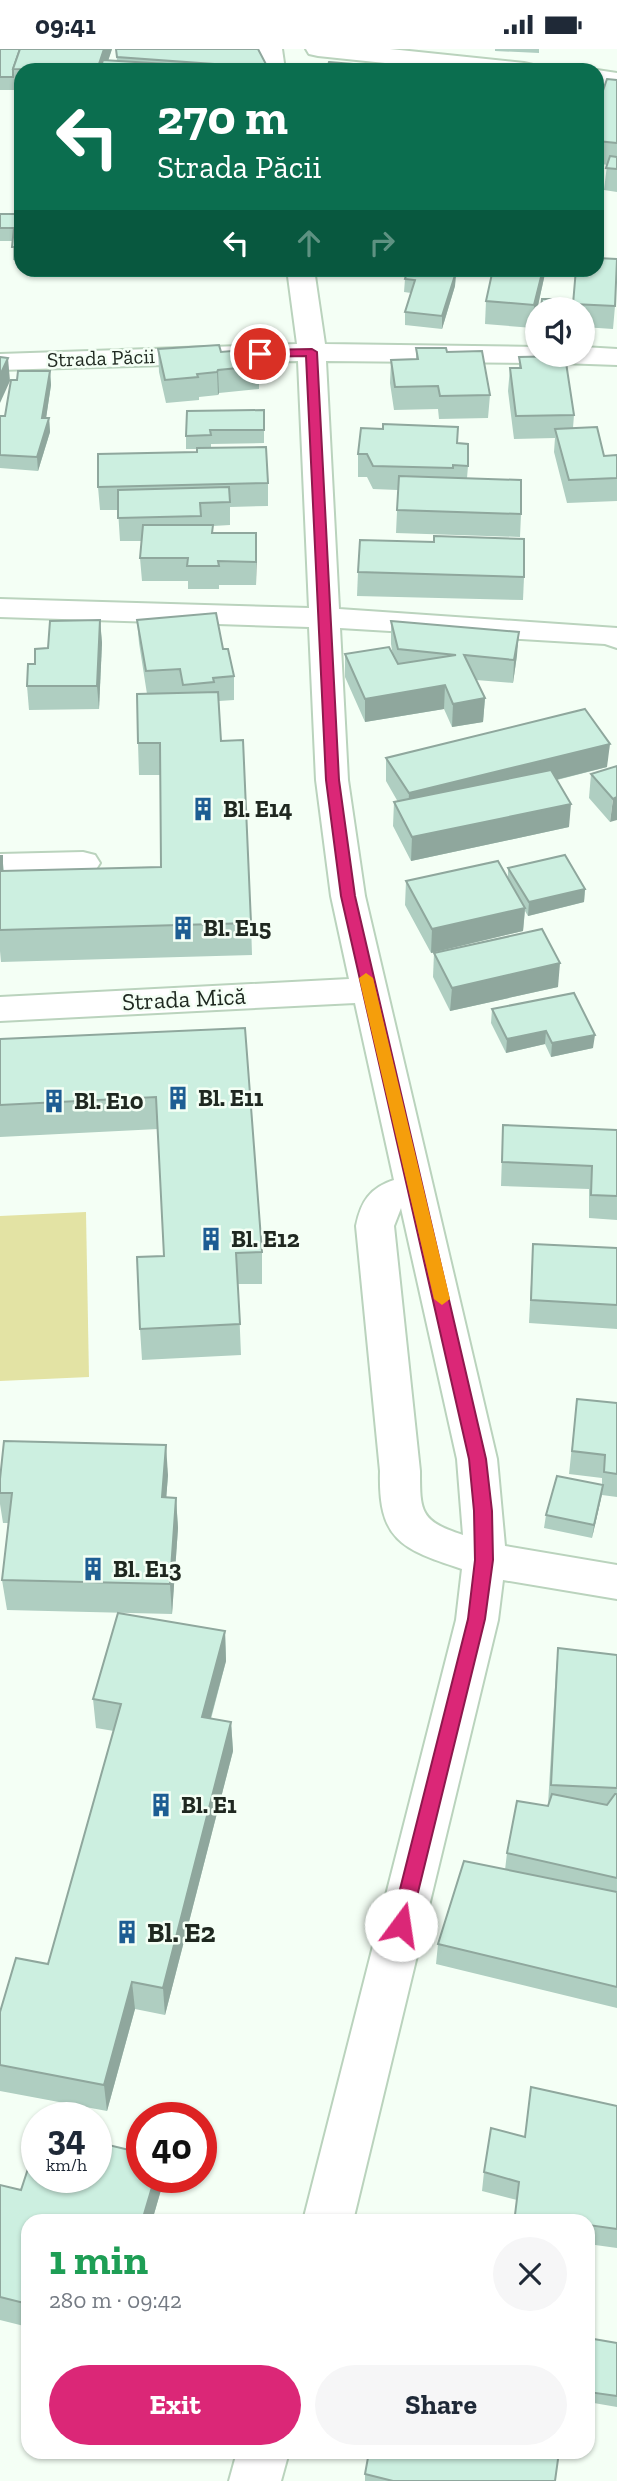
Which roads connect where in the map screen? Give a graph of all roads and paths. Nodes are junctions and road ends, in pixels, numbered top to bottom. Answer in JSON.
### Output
{"nodes":[{"id":1,"x":318,"y":49,"type":"edge"},
{"id":2,"x":455,"y":63,"type":"edge"},
{"id":3,"x":301,"y":277,"type":"edge"},
{"id":4,"x":312,"y":352,"type":"junction"},
{"id":5,"x":525,"y":355,"type":"edge"},
{"id":6,"x":595,"y":356,"type":"edge"},
{"id":7,"x":617,"y":357,"type":"edge"},
{"id":8,"x":0,"y":362,"type":"edge"},
{"id":9,"x":0,"y":608,"type":"edge"},
{"id":10,"x":326,"y":618,"type":"junction"},
{"id":11,"x":617,"y":638,"type":"edge"},
{"id":12,"x":82,"y":863,"type":"dead end"},
{"id":13,"x":0,"y":865,"type":"edge"},
{"id":14,"x":369,"y":990,"type":"junction"},
{"id":15,"x":0,"y":1009,"type":"edge"},
{"id":16,"x":417,"y":1188,"type":"junction"},
{"id":17,"x":484,"y":1560,"type":"junction"},
{"id":18,"x":617,"y":1582,"type":"edge"},
{"id":19,"x":330,"y":2214,"type":"edge"},
{"id":20,"x":261,"y":2459,"type":"edge"},
{"id":21,"x":255,"y":2481,"type":"edge"}],
"edges":[{"from":1,"to":2,"type":"street"},
{"from":3,"to":4,"type":"street"},
{"from":4,"to":5,"type":"street","name":"Strada Păcii"},
{"from":4,"to":8,"type":"street","name":"Strada Păcii"},
{"from":4,"to":10,"type":"street"},
{"from":6,"to":7,"type":"street"},
{"from":9,"to":10,"type":"street"},
{"from":10,"to":11,"type":"street"},
{"from":10,"to":14,"type":"street"},
{"from":12,"to":13,"type":"street"},
{"from":14,"to":15,"type":"street","name":"Strada Mică"},
{"from":14,"to":16,"type":"street"},
{"from":16,"to":17,"type":"street"},
{"from":16,"to":17,"type":"street"},
{"from":17,"to":18,"type":"street"},
{"from":17,"to":19,"type":"street"},
{"from":20,"to":21,"type":"street"}]}
